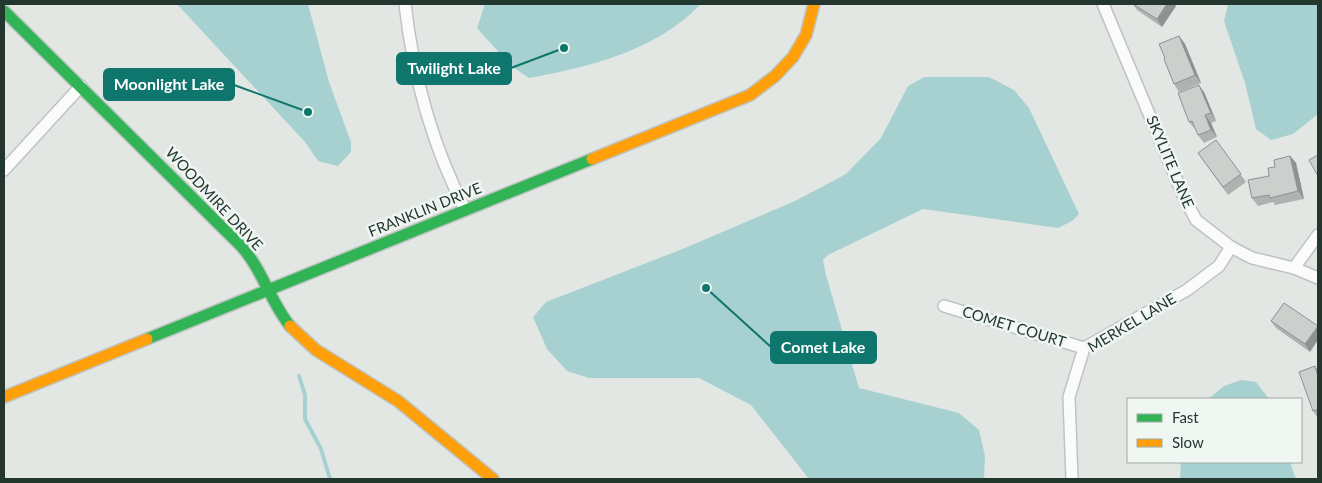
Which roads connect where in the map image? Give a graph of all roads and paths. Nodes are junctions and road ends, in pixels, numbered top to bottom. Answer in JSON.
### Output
{"nodes":[{"id":1,"x":405,"y":4,"type":"edge"},
{"id":2,"x":814,"y":4,"type":"edge"},
{"id":3,"x":1103,"y":4,"type":"edge"},
{"id":4,"x":4,"y":10,"type":"edge"},
{"id":5,"x":81,"y":86,"type":"junction"},
{"id":6,"x":4,"y":170,"type":"edge"},
{"id":7,"x":465,"y":209,"type":"junction"},
{"id":8,"x":1318,"y":235,"type":"edge"},
{"id":9,"x":1231,"y":247,"type":"junction"},
{"id":10,"x":1294,"y":268,"type":"junction"},
{"id":11,"x":1318,"y":278,"type":"edge"},
{"id":12,"x":266,"y":290,"type":"junction"},
{"id":13,"x":944,"y":306,"type":"dead end"},
{"id":14,"x":1084,"y":348,"type":"junction"},
{"id":15,"x":4,"y":397,"type":"edge"},
{"id":16,"x":493,"y":479,"type":"edge"},
{"id":17,"x":1072,"y":479,"type":"edge"}],
"edges":[{"from":1,"to":7,"type":"street"},
{"from":2,"to":7,"type":"street","name":"FRANKLIN DRIVE"},
{"from":3,"to":9,"type":"street","name":"SKYLITE LANE"},
{"from":4,"to":5,"type":"street","name":"WOODMIRE DRIVE"},
{"from":5,"to":6,"type":"street"},
{"from":5,"to":12,"type":"street","name":"WOODMIRE DRIVE"},
{"from":7,"to":12,"type":"street","name":"FRANKLIN DRIVE"},
{"from":8,"to":10,"type":"street"},
{"from":9,"to":10,"type":"street","name":"SKYLITE LANE"},
{"from":9,"to":14,"type":"street","name":"MERKEL LANE"},
{"from":10,"to":11,"type":"street","name":"SKYLITE LANE"},
{"from":12,"to":15,"type":"street","name":"FRANKLIN DRIVE"},
{"from":12,"to":16,"type":"street","name":"WOODMIRE DRIVE"},
{"from":13,"to":14,"type":"street","name":"COMET COURT"},
{"from":14,"to":17,"type":"street","name":"MERKEL LANE"}]}
